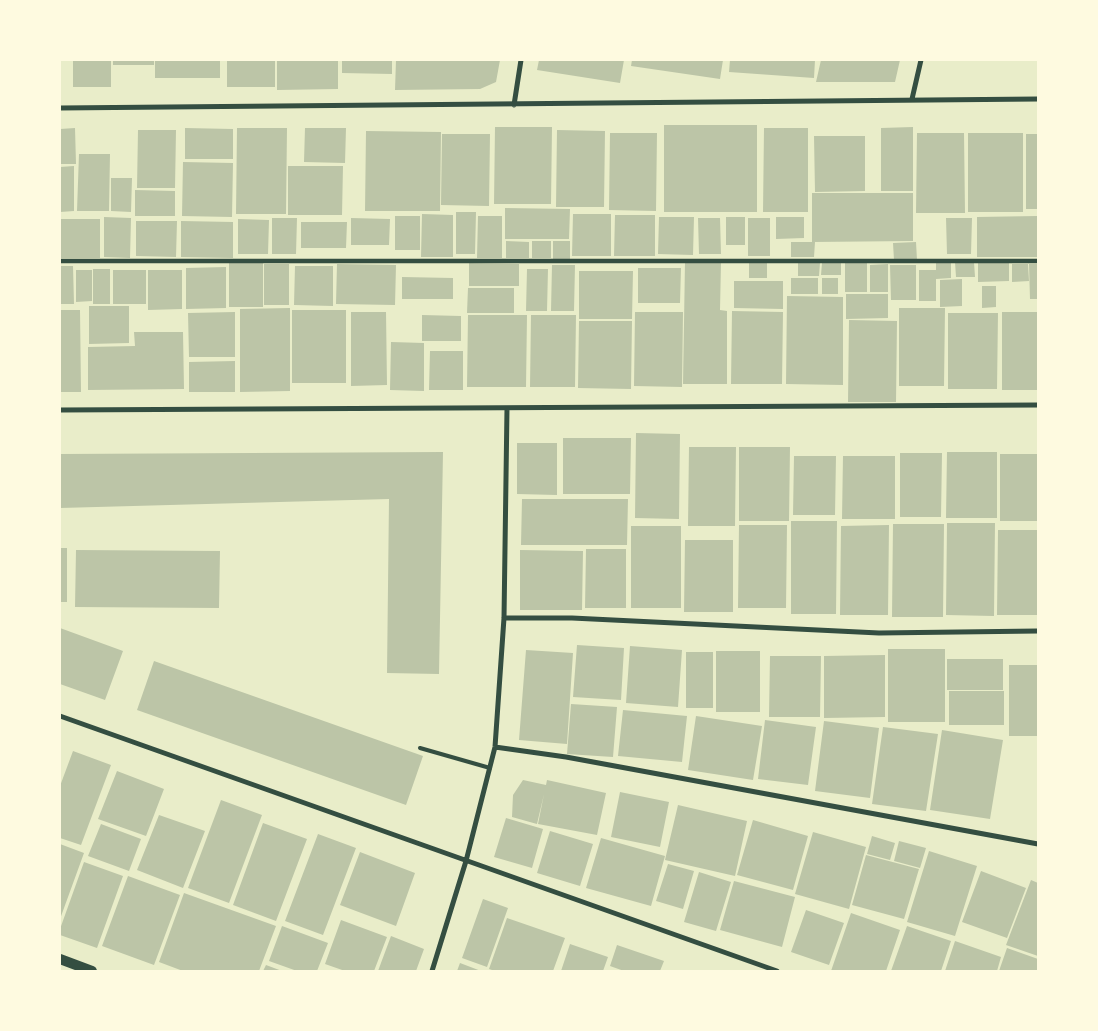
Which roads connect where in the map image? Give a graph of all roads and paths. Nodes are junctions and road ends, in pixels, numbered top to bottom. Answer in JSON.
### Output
{"nodes":[{"id":1,"x":520,"y":60,"type":"edge"},
{"id":2,"x":921,"y":60,"type":"edge"},
{"id":3,"x":912,"y":99,"type":"junction"},
{"id":4,"x":1038,"y":99,"type":"edge"},
{"id":5,"x":514,"y":105,"type":"junction"},
{"id":6,"x":60,"y":108,"type":"edge"},
{"id":7,"x":60,"y":261,"type":"edge"},
{"id":8,"x":1038,"y":261,"type":"edge"},
{"id":9,"x":1038,"y":406,"type":"edge"},
{"id":10,"x":506,"y":408,"type":"junction"},
{"id":11,"x":60,"y":410,"type":"edge"},
{"id":12,"x":504,"y":618,"type":"junction"},
{"id":13,"x":1038,"y":632,"type":"edge"},
{"id":14,"x":60,"y":716,"type":"edge"},
{"id":15,"x":495,"y":747,"type":"junction"},
{"id":16,"x":420,"y":748,"type":"dead end"},
{"id":17,"x":490,"y":768,"type":"junction"},
{"id":18,"x":1038,"y":844,"type":"edge"},
{"id":19,"x":466,"y":861,"type":"junction"},
{"id":20,"x":60,"y":959,"type":"edge"},
{"id":21,"x":92,"y":971,"type":"edge"},
{"id":22,"x":432,"y":971,"type":"edge"},
{"id":23,"x":777,"y":971,"type":"edge"}],
"edges":[{"from":1,"to":5,"type":"street"},
{"from":2,"to":3,"type":"street"},
{"from":3,"to":4,"type":"street"},
{"from":3,"to":5,"type":"street"},
{"from":5,"to":6,"type":"street"},
{"from":7,"to":8,"type":"street"},
{"from":9,"to":10,"type":"street"},
{"from":10,"to":11,"type":"street"},
{"from":10,"to":12,"type":"street"},
{"from":12,"to":13,"type":"street"},
{"from":12,"to":15,"type":"street"},
{"from":14,"to":19,"type":"street"},
{"from":15,"to":17,"type":"street"},
{"from":15,"to":18,"type":"street"},
{"from":16,"to":17,"type":"lane"},
{"from":17,"to":19,"type":"street"},
{"from":19,"to":22,"type":"street"},
{"from":19,"to":23,"type":"street"},
{"from":20,"to":21,"type":"main road"}]}
